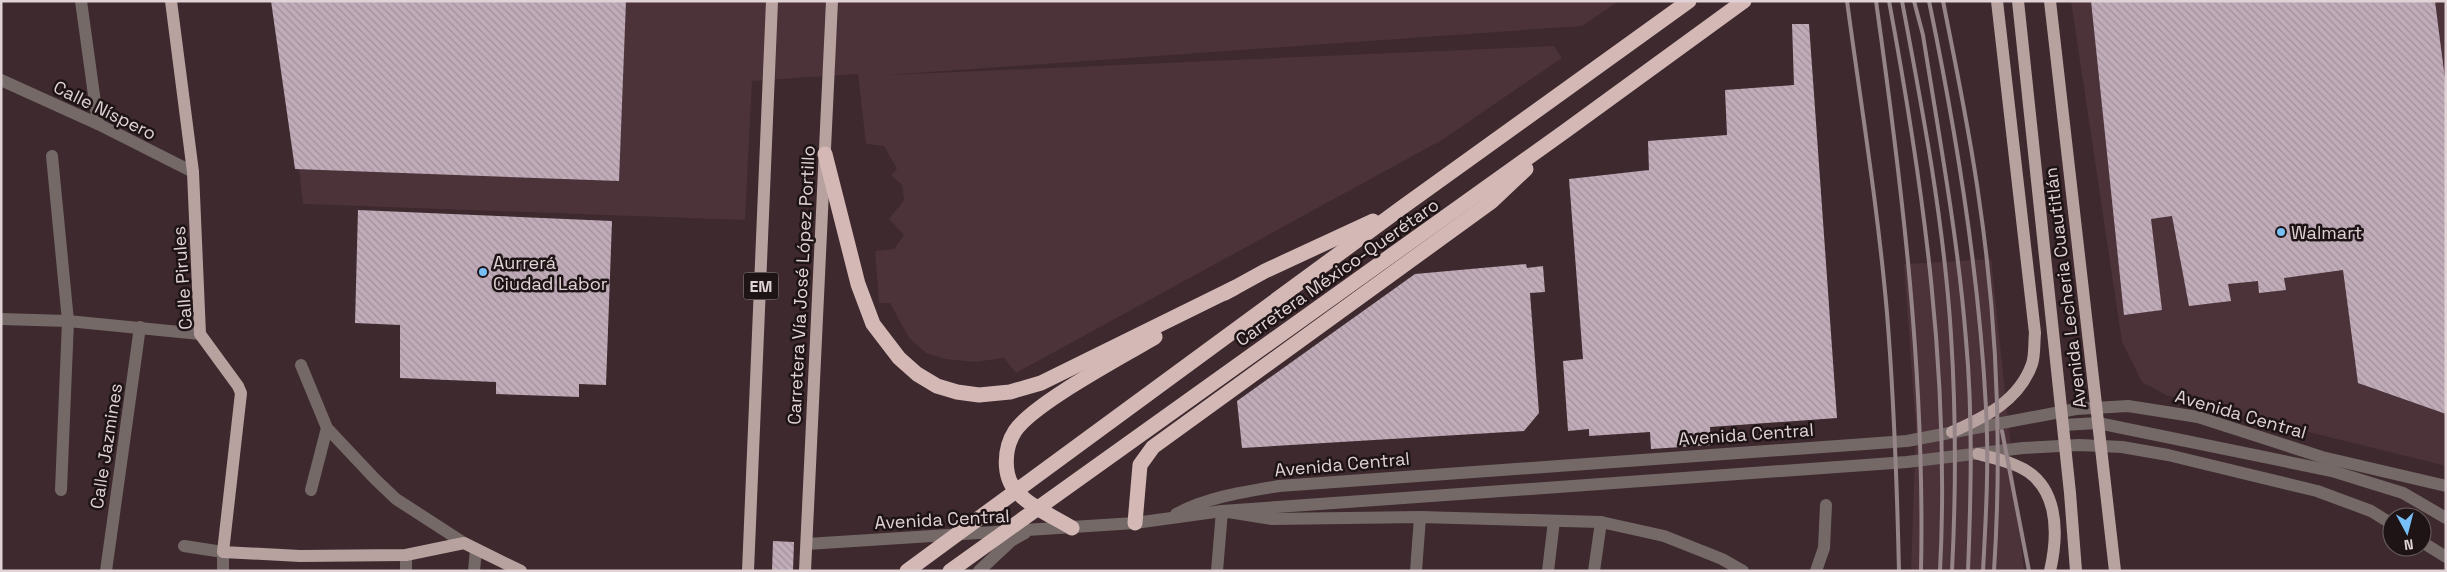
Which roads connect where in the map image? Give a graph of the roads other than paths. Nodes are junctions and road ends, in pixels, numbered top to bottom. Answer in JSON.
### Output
{"nodes":[{"id":1,"x":81,"y":1,"type":"edge"},
{"id":2,"x":171,"y":1,"type":"edge"},
{"id":3,"x":772,"y":1,"type":"edge"},
{"id":4,"x":832,"y":1,"type":"edge"},
{"id":5,"x":1689,"y":1,"type":"edge"},
{"id":6,"x":1744,"y":1,"type":"edge"},
{"id":7,"x":1996,"y":1,"type":"edge"},
{"id":8,"x":2018,"y":1,"type":"edge"},
{"id":9,"x":2050,"y":1,"type":"edge"},
{"id":10,"x":1,"y":80,"type":"edge"},
{"id":11,"x":98,"y":124,"type":"junction"},
{"id":12,"x":1564,"y":132,"type":"junction"},
{"id":13,"x":825,"y":154,"type":"junction"},
{"id":14,"x":52,"y":156,"type":"dead end"},
{"id":15,"x":193,"y":172,"type":"junction"},
{"id":16,"x":1404,"y":206,"type":"junction"},
{"id":17,"x":1234,"y":288,"type":"junction"},
{"id":18,"x":1,"y":319,"type":"edge"},
{"id":19,"x":68,"y":321,"type":"junction"},
{"id":20,"x":140,"y":327,"type":"junction"},
{"id":21,"x":200,"y":334,"type":"junction"},
{"id":22,"x":301,"y":365,"type":"dead end"},
{"id":23,"x":2098,"y":423,"type":"junction"},
{"id":24,"x":2063,"y":425,"type":"junction"},
{"id":25,"x":327,"y":428,"type":"junction"},
{"id":26,"x":1952,"y":432,"type":"junction"},
{"id":27,"x":1978,"y":454,"type":"junction"},
{"id":28,"x":2446,"y":486,"type":"edge"},
{"id":29,"x":60,"y":490,"type":"dead end"},
{"id":30,"x":311,"y":490,"type":"dead end"},
{"id":31,"x":1826,"y":505,"type":"dead end"},
{"id":32,"x":1222,"y":511,"type":"junction"},
{"id":33,"x":1420,"y":517,"type":"junction"},
{"id":34,"x":1169,"y":518,"type":"junction"},
{"id":35,"x":2382,"y":518,"type":"edge"},
{"id":36,"x":2446,"y":518,"type":"edge"},
{"id":37,"x":1554,"y":521,"type":"junction"},
{"id":38,"x":1601,"y":522,"type":"junction"},
{"id":39,"x":1135,"y":523,"type":"junction"},
{"id":40,"x":1072,"y":528,"type":"junction"},
{"id":41,"x":1029,"y":531,"type":"junction"},
{"id":42,"x":464,"y":543,"type":"junction"},
{"id":43,"x":807,"y":544,"type":"junction"},
{"id":44,"x":184,"y":546,"type":"dead end"},
{"id":45,"x":2432,"y":548,"type":"edge"},
{"id":46,"x":476,"y":549,"type":"junction"},
{"id":47,"x":223,"y":552,"type":"junction"},
{"id":48,"x":406,"y":554,"type":"junction"},
{"id":49,"x":2446,"y":557,"type":"edge"},
{"id":50,"x":962,"y":565,"type":"edge"},
{"id":51,"x":106,"y":571,"type":"edge"},
{"id":52,"x":223,"y":571,"type":"edge"},
{"id":53,"x":406,"y":571,"type":"edge"},
{"id":54,"x":474,"y":571,"type":"edge"},
{"id":55,"x":521,"y":571,"type":"edge"},
{"id":56,"x":748,"y":571,"type":"edge"},
{"id":57,"x":805,"y":571,"type":"edge"},
{"id":58,"x":906,"y":571,"type":"edge"},
{"id":59,"x":950,"y":571,"type":"edge"},
{"id":60,"x":979,"y":571,"type":"edge"},
{"id":61,"x":1218,"y":571,"type":"edge"},
{"id":62,"x":1416,"y":571,"type":"edge"},
{"id":63,"x":1548,"y":571,"type":"edge"},
{"id":64,"x":1594,"y":571,"type":"edge"},
{"id":65,"x":1743,"y":571,"type":"edge"},
{"id":66,"x":1816,"y":571,"type":"edge"},
{"id":67,"x":2050,"y":571,"type":"edge"},
{"id":68,"x":2076,"y":571,"type":"edge"},
{"id":69,"x":2115,"y":571,"type":"edge"}],
"edges":[{"from":1,"to":11,"type":"street"},
{"from":2,"to":15,"type":"main road","name":"Calle Pirules"},
{"from":3,"to":56,"type":"main road","number":"EM"},
{"from":4,"to":13,"type":"main road","name":"Carretera Vía José López Portillo"},
{"from":5,"to":16,"type":"highway","name":"Carretera México-Querétaro"},
{"from":6,"to":12,"type":"highway","name":"Carretera México-Querétaro"},
{"from":7,"to":26,"type":"main road"},
{"from":8,"to":24,"type":"main road","name":"Avenida Lecheria Cuautitlán"},
{"from":9,"to":23,"type":"main road","name":"Avenida Lecheria Cuautitlán"},
{"from":10,"to":11,"type":"street","name":"Calle Níspero"},
{"from":11,"to":15,"type":"street","name":"Calle Níspero"},
{"from":12,"to":39,"type":"highway"},
{"from":12,"to":50,"type":"highway","name":"Carretera México-Querétaro"},
{"from":13,"to":17,"type":"highway"},
{"from":13,"to":43,"type":"main road","name":"Carretera Vía José López Portillo"},
{"from":14,"to":19,"type":"street"},
{"from":15,"to":21,"type":"main road","name":"Calle Pirules"},
{"from":16,"to":17,"type":"highway"},
{"from":16,"to":58,"type":"highway","name":"Carretera México-Querétaro"},
{"from":17,"to":40,"type":"highway"},
{"from":18,"to":19,"type":"street"},
{"from":19,"to":20,"type":"street"},
{"from":19,"to":29,"type":"street"},
{"from":20,"to":21,"type":"street"},
{"from":20,"to":51,"type":"street","name":"Calle Jazmines"},
{"from":21,"to":47,"type":"main road","name":"Calle Pirules"},
{"from":22,"to":25,"type":"street"},
{"from":23,"to":24,"type":"street"},
{"from":23,"to":36,"type":"street"},
{"from":23,"to":69,"type":"main road","name":"Avenida Lecheria Cuautitlán"},
{"from":24,"to":68,"type":"main road","name":"Avenida Lecheria Cuautitlán"},
{"from":25,"to":30,"type":"street"},
{"from":25,"to":42,"type":"street"},
{"from":26,"to":28,"type":"street","name":"Avenida Central"},
{"from":26,"to":34,"type":"street","name":"Avenida Central"},
{"from":27,"to":32,"type":"street","name":"Avenida Central"},
{"from":27,"to":35,"type":"street","name":"Avenida Central"},
{"from":27,"to":67,"type":"main road"},
{"from":31,"to":66,"type":"street"},
{"from":32,"to":33,"type":"street"},
{"from":32,"to":34,"type":"street","name":"Avenida Central"},
{"from":32,"to":61,"type":"street"},
{"from":33,"to":37,"type":"street"},
{"from":33,"to":62,"type":"street"},
{"from":34,"to":39,"type":"street","name":"Avenida Central"},
{"from":37,"to":38,"type":"street"},
{"from":37,"to":63,"type":"street"},
{"from":38,"to":64,"type":"street"},
{"from":38,"to":65,"type":"street"},
{"from":39,"to":40,"type":"street","name":"Avenida Central"},
{"from":40,"to":41,"type":"street","name":"Avenida Central"},
{"from":41,"to":43,"type":"street","name":"Avenida Central"},
{"from":41,"to":60,"type":"street"},
{"from":42,"to":46,"type":"main road"},
{"from":42,"to":48,"type":"main road"},
{"from":43,"to":57,"type":"main road","name":"Carretera Vía José López Portillo"},
{"from":44,"to":47,"type":"street"},
{"from":45,"to":49,"type":"street"},
{"from":46,"to":54,"type":"street"},
{"from":46,"to":55,"type":"main road"},
{"from":47,"to":48,"type":"main road"},
{"from":47,"to":52,"type":"street","name":"Calle Pirules"},
{"from":48,"to":53,"type":"street"},
{"from":50,"to":59,"type":"highway","name":"Carretera México-Querétaro"}]}
